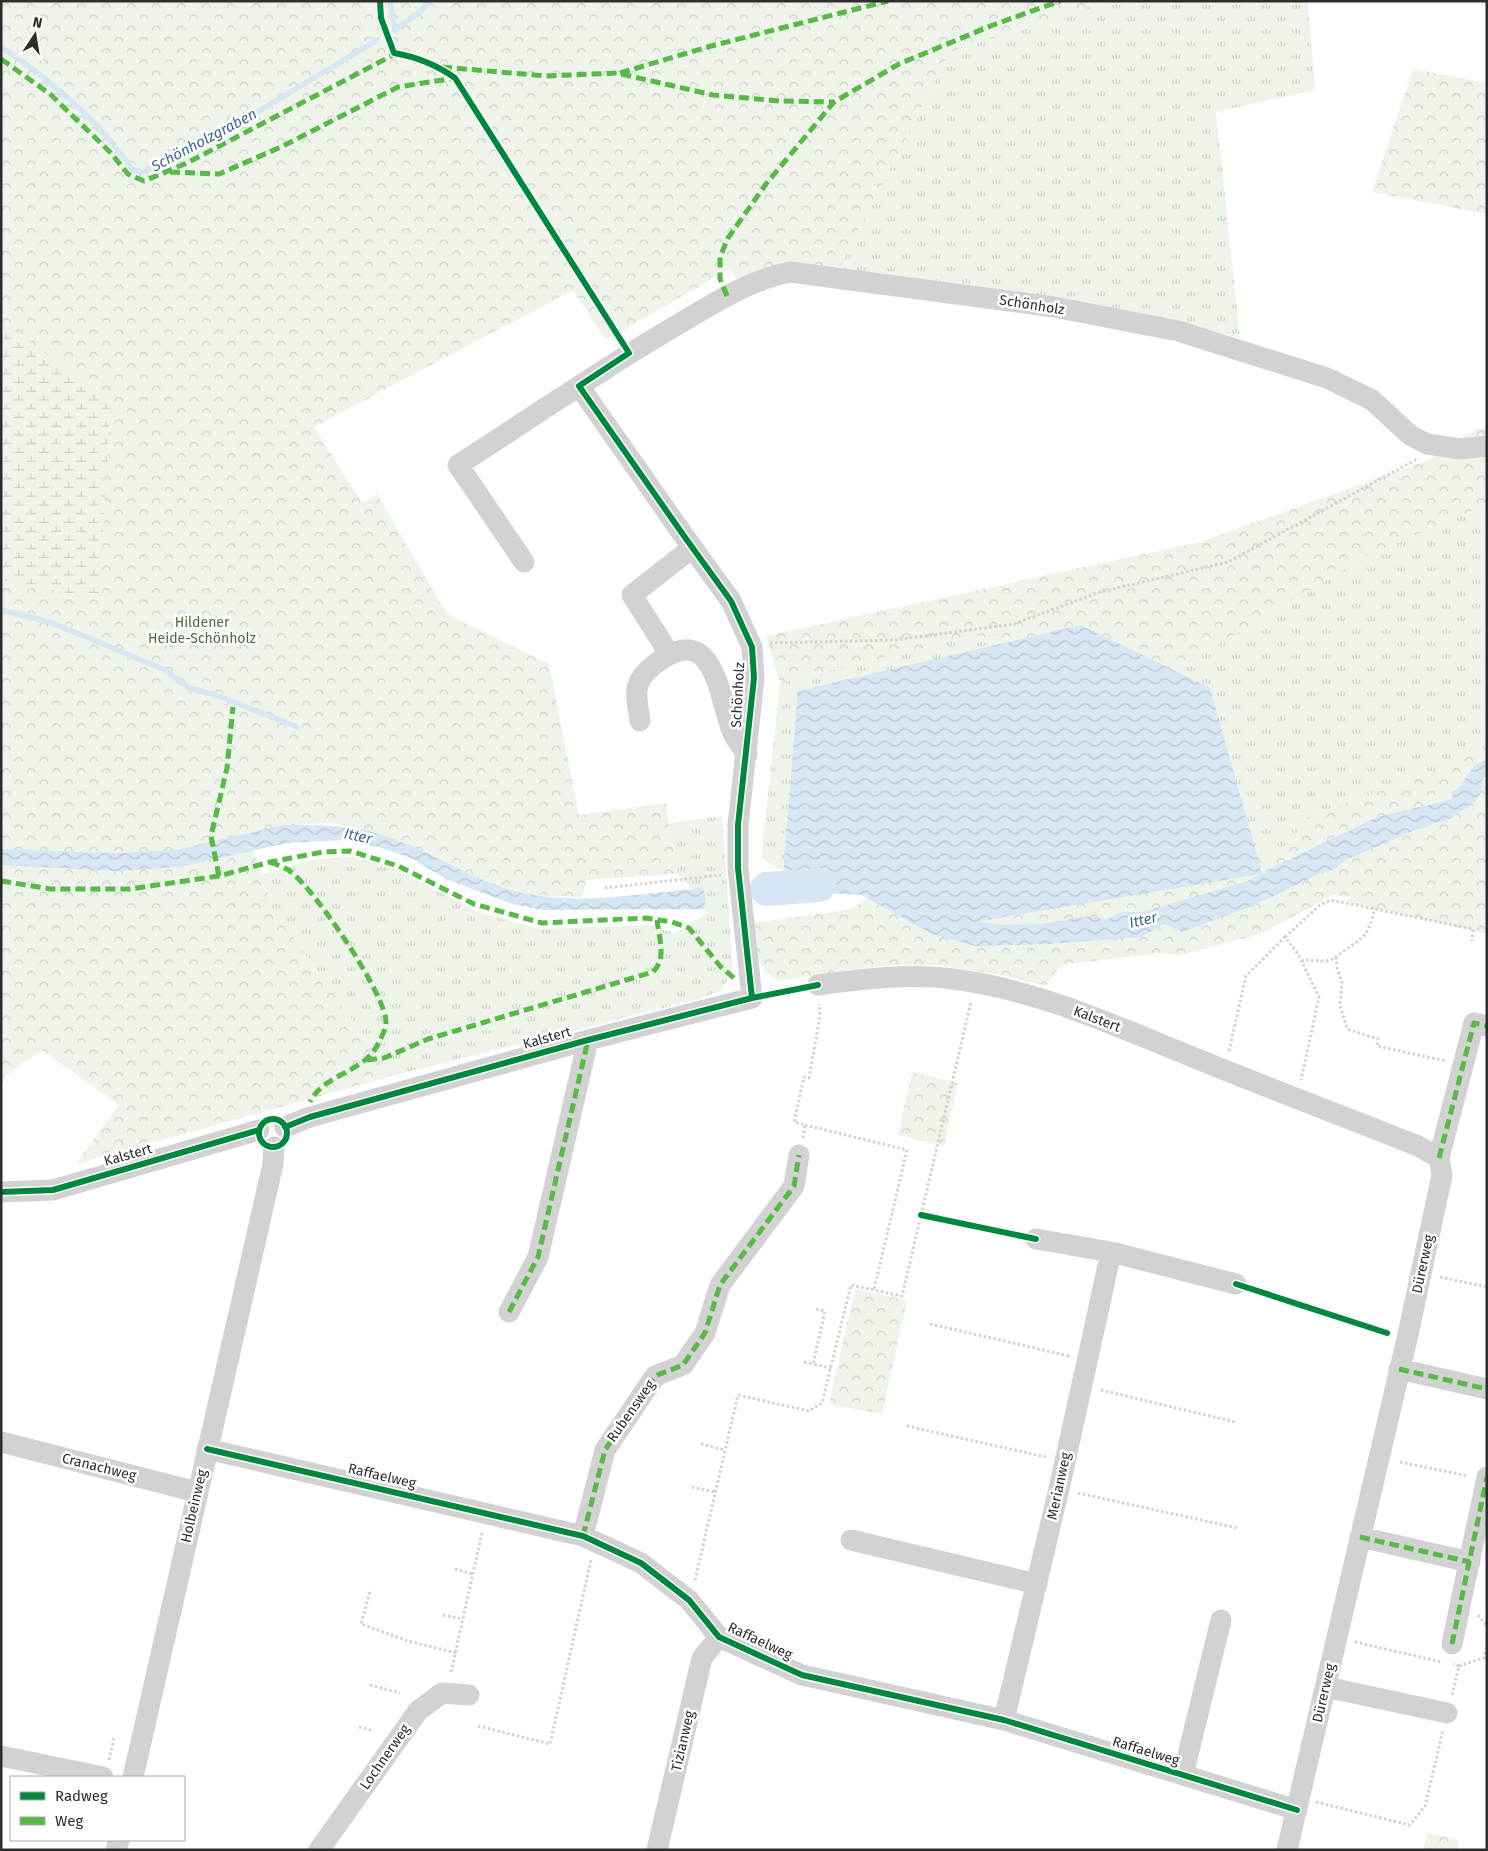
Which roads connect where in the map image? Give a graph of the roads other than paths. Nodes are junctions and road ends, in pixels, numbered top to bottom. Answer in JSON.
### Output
{"nodes":[{"id":1,"x":579,"y":386,"type":"junction"},
{"id":2,"x":1487,"y":446,"type":"edge"},
{"id":3,"x":692,"y":548,"type":"junction"},
{"id":4,"x":524,"y":562,"type":"dead end"},
{"id":5,"x":670,"y":655,"type":"junction"},
{"id":6,"x":640,"y":721,"type":"dead end"},
{"id":7,"x":747,"y":754,"type":"junction"},
{"id":8,"x":818,"y":992,"type":"road end"},
{"id":9,"x":752,"y":998,"type":"joint"},
{"id":10,"x":1487,"y":1026,"type":"edge"},
{"id":11,"x":588,"y":1040,"type":"junction"},
{"id":12,"x":285,"y":1127,"type":"junction"},
{"id":13,"x":259,"y":1130,"type":"junction"},
{"id":14,"x":274,"y":1147,"type":"junction"},
{"id":15,"x":799,"y":1155,"type":"dead end"},
{"id":16,"x":1439,"y":1158,"type":"junction"},
{"id":17,"x":1,"y":1192,"type":"edge"},
{"id":18,"x":1036,"y":1239,"type":"dead end"},
{"id":19,"x":1111,"y":1252,"type":"junction"},
{"id":20,"x":1236,"y":1284,"type":"dead end"},
{"id":21,"x":508,"y":1312,"type":"dead end"},
{"id":22,"x":1399,"y":1369,"type":"junction"},
{"id":23,"x":1487,"y":1389,"type":"edge"},
{"id":24,"x":1,"y":1442,"type":"edge"},
{"id":25,"x":207,"y":1448,"type":"junction"},
{"id":26,"x":1486,"y":1478,"type":"edge"},
{"id":27,"x":197,"y":1492,"type":"junction"},
{"id":28,"x":583,"y":1536,"type":"junction"},
{"id":29,"x":1360,"y":1537,"type":"junction"},
{"id":30,"x":851,"y":1540,"type":"dead end"},
{"id":31,"x":1470,"y":1562,"type":"junction"},
{"id":32,"x":1037,"y":1584,"type":"junction"},
{"id":33,"x":1221,"y":1620,"type":"dead end"},
{"id":34,"x":719,"y":1637,"type":"junction"},
{"id":35,"x":1452,"y":1644,"type":"dead end"},
{"id":36,"x":1326,"y":1687,"type":"junction"},
{"id":37,"x":469,"y":1695,"type":"dead end"},
{"id":38,"x":1447,"y":1713,"type":"road end"},
{"id":39,"x":1004,"y":1720,"type":"junction"},
{"id":40,"x":1,"y":1756,"type":"edge"},
{"id":41,"x":106,"y":1770,"type":"edge"},
{"id":42,"x":1183,"y":1775,"type":"junction"},
{"id":43,"x":133,"y":1776,"type":"edge"},
{"id":44,"x":1305,"y":1806,"type":"junction"},
{"id":45,"x":319,"y":1850,"type":"edge"},
{"id":46,"x":657,"y":1850,"type":"edge"},
{"id":47,"x":1287,"y":1850,"type":"edge"}],
"edges":[{"from":1,"to":2,"type":"street","name":"Schönholz"},
{"from":1,"to":3,"type":"street","name":"Schönholz"},
{"from":1,"to":4,"type":"street","name":"Schönholz"},
{"from":3,"to":5,"type":"street"},
{"from":3,"to":7,"type":"street","name":"Schönholz"},
{"from":5,"to":6,"type":"street"},
{"from":5,"to":7,"type":"street"},
{"from":7,"to":9,"type":"street","name":"Schönholz"},
{"from":8,"to":16,"type":"street","name":"Kalstert"},
{"from":9,"to":11,"type":"street","name":"Kalstert"},
{"from":10,"to":16,"type":"street"},
{"from":11,"to":12,"type":"street","name":"Kalstert"},
{"from":11,"to":21,"type":"street","name":"Kalstert"},
{"from":12,"to":13,"type":"street","name":"Kalstert"},
{"from":12,"to":14,"type":"street"},
{"from":13,"to":14,"type":"street"},
{"from":13,"to":17,"type":"street","name":"Kalstert"},
{"from":14,"to":25,"type":"street","name":"Holbeinweg"},
{"from":15,"to":28,"type":"street","name":"Rubensweg"},
{"from":16,"to":22,"type":"street","name":"Dürerweg"},
{"from":18,"to":19,"type":"street"},
{"from":19,"to":20,"type":"street"},
{"from":19,"to":32,"type":"street","name":"Merianweg"},
{"from":22,"to":23,"type":"street"},
{"from":22,"to":29,"type":"street","name":"Dürerweg"},
{"from":24,"to":27,"type":"street","name":"Cranachweg"},
{"from":25,"to":27,"type":"street","name":"Holbeinweg"},
{"from":25,"to":28,"type":"street","name":"Raffaelweg"},
{"from":26,"to":31,"type":"street"},
{"from":27,"to":43,"type":"street","name":"Holbeinweg"},
{"from":28,"to":34,"type":"street","name":"Raffaelweg"},
{"from":29,"to":31,"type":"street"},
{"from":29,"to":36,"type":"street","name":"Dürerweg"},
{"from":30,"to":32,"type":"street"},
{"from":31,"to":35,"type":"street"},
{"from":32,"to":39,"type":"street","name":"Merianweg"},
{"from":33,"to":42,"type":"street"},
{"from":34,"to":39,"type":"street","name":"Raffaelweg"},
{"from":34,"to":46,"type":"street","name":"Tizianweg"},
{"from":36,"to":38,"type":"street"},
{"from":36,"to":44,"type":"street","name":"Dürerweg"},
{"from":37,"to":45,"type":"street","name":"Lochnerweg"},
{"from":39,"to":42,"type":"street","name":"Raffaelweg"},
{"from":40,"to":41,"type":"street"},
{"from":42,"to":44,"type":"street","name":"Raffaelweg"},
{"from":44,"to":47,"type":"street","name":"Dürerweg"}]}
